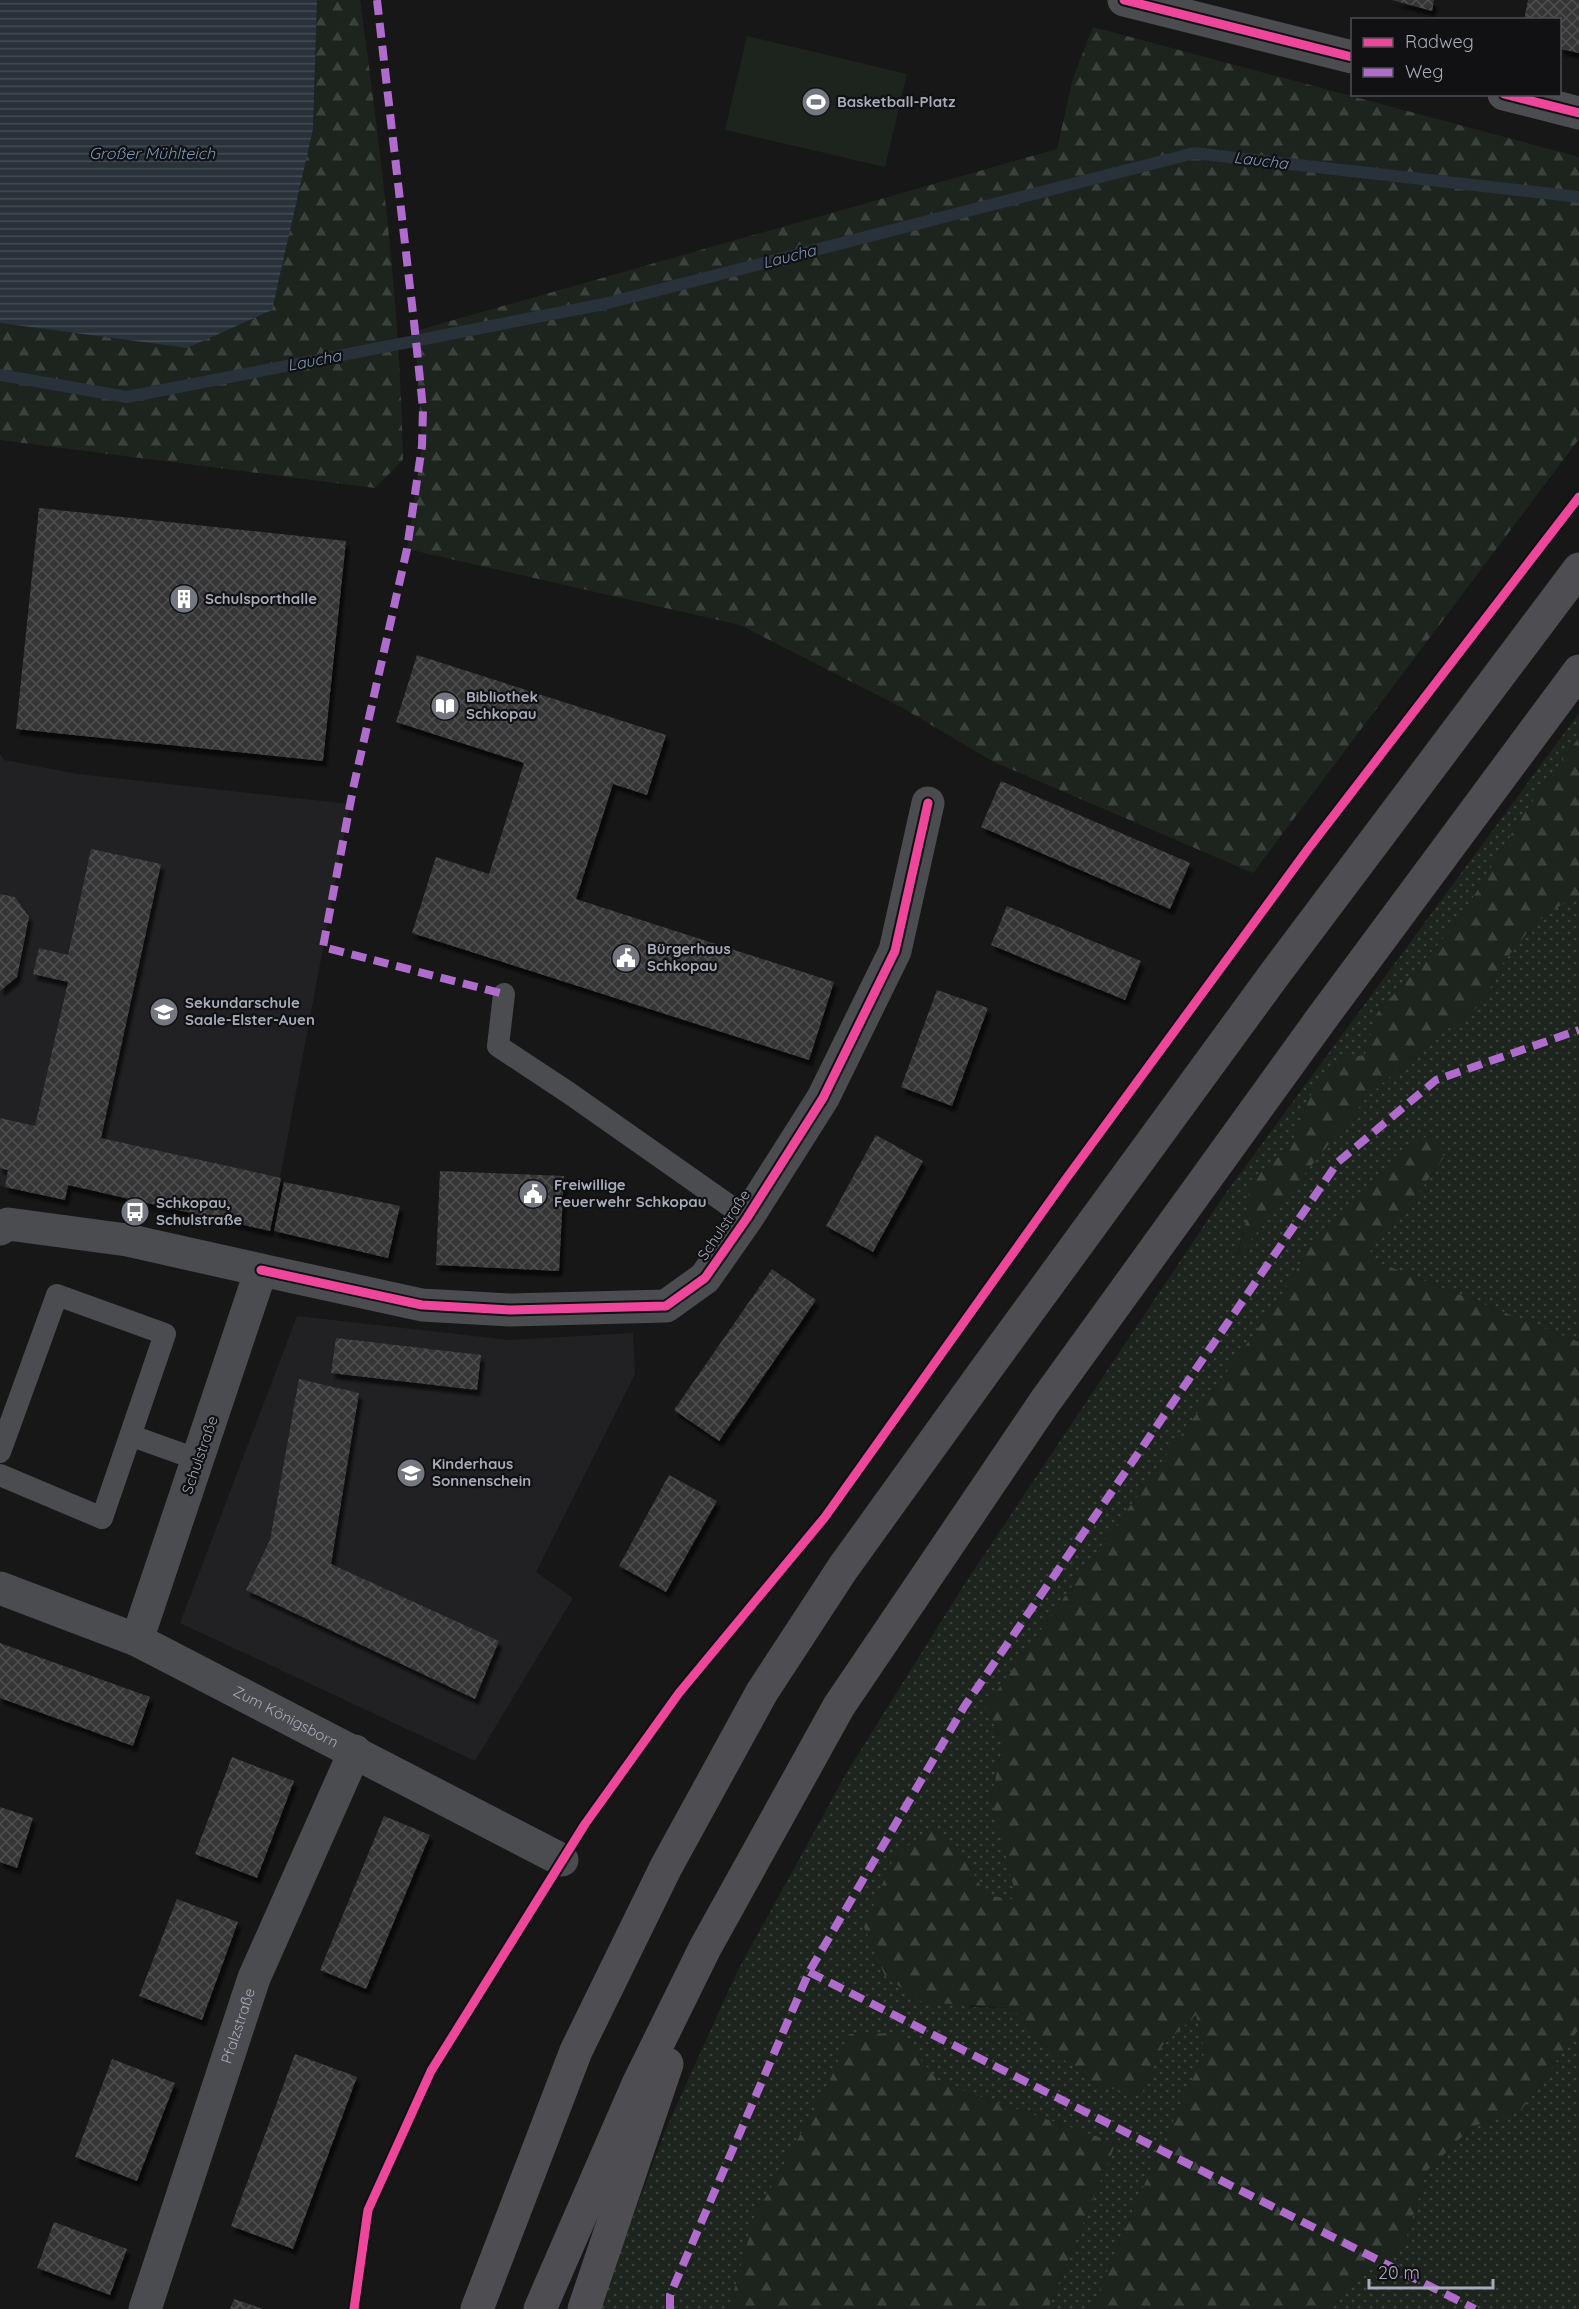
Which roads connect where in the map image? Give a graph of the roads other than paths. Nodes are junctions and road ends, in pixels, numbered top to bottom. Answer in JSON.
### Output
{"nodes":[{"id":1,"x":1124,"y":0,"type":"edge"},
{"id":2,"x":1351,"y":57,"type":"edge"},
{"id":3,"x":1512,"y":96,"type":"edge"},
{"id":4,"x":1579,"y":113,"type":"edge"},
{"id":5,"x":1579,"y":569,"type":"edge"},
{"id":6,"x":1579,"y":670,"type":"edge"},
{"id":7,"x":928,"y":803,"type":"dead end"},
{"id":8,"x":504,"y":994,"type":"dead end"},
{"id":9,"x":747,"y":1218,"type":"junction"},
{"id":10,"x":0,"y":1228,"type":"edge"},
{"id":11,"x":261,"y":1270,"type":"junction"},
{"id":12,"x":9,"y":1394,"type":"edge"},
{"id":13,"x":132,"y":1436,"type":"junction"},
{"id":14,"x":0,"y":1452,"type":"edge"},
{"id":15,"x":198,"y":1460,"type":"junction"},
{"id":16,"x":0,"y":1475,"type":"edge"},
{"id":17,"x":0,"y":1588,"type":"edge"},
{"id":18,"x":137,"y":1640,"type":"junction"},
{"id":19,"x":355,"y":1751,"type":"junction"},
{"id":20,"x":562,"y":1860,"type":"dead end"},
{"id":21,"x":705,"y":1948,"type":"junction"},
{"id":22,"x":145,"y":2309,"type":"edge"},
{"id":23,"x":477,"y":2309,"type":"edge"},
{"id":24,"x":540,"y":2309,"type":"edge"},
{"id":25,"x":584,"y":2309,"type":"edge"}],
"edges":[{"from":1,"to":2,"type":"street"},
{"from":3,"to":4,"type":"street"},
{"from":5,"to":23,"type":"highway"},
{"from":6,"to":21,"type":"highway"},
{"from":7,"to":9,"type":"street","name":"Schulstraße"},
{"from":8,"to":9,"type":"lane"},
{"from":9,"to":11,"type":"street","name":"Schulstraße"},
{"from":10,"to":11,"type":"street","name":"Schulstraße"},
{"from":11,"to":15,"type":"street","name":"Schulstraße"},
{"from":12,"to":13,"type":"lane"},
{"from":12,"to":14,"type":"lane"},
{"from":13,"to":15,"type":"lane"},
{"from":13,"to":16,"type":"lane"},
{"from":15,"to":18,"type":"street","name":"Schulstraße"},
{"from":17,"to":18,"type":"street","name":"Zum Königsborn"},
{"from":18,"to":19,"type":"street","name":"Zum Königsborn"},
{"from":19,"to":20,"type":"street","name":"Zum Königsborn"},
{"from":19,"to":22,"type":"street","name":"Pfalzstraße"},
{"from":21,"to":24,"type":"highway"},
{"from":21,"to":25,"type":"highway"}]}
